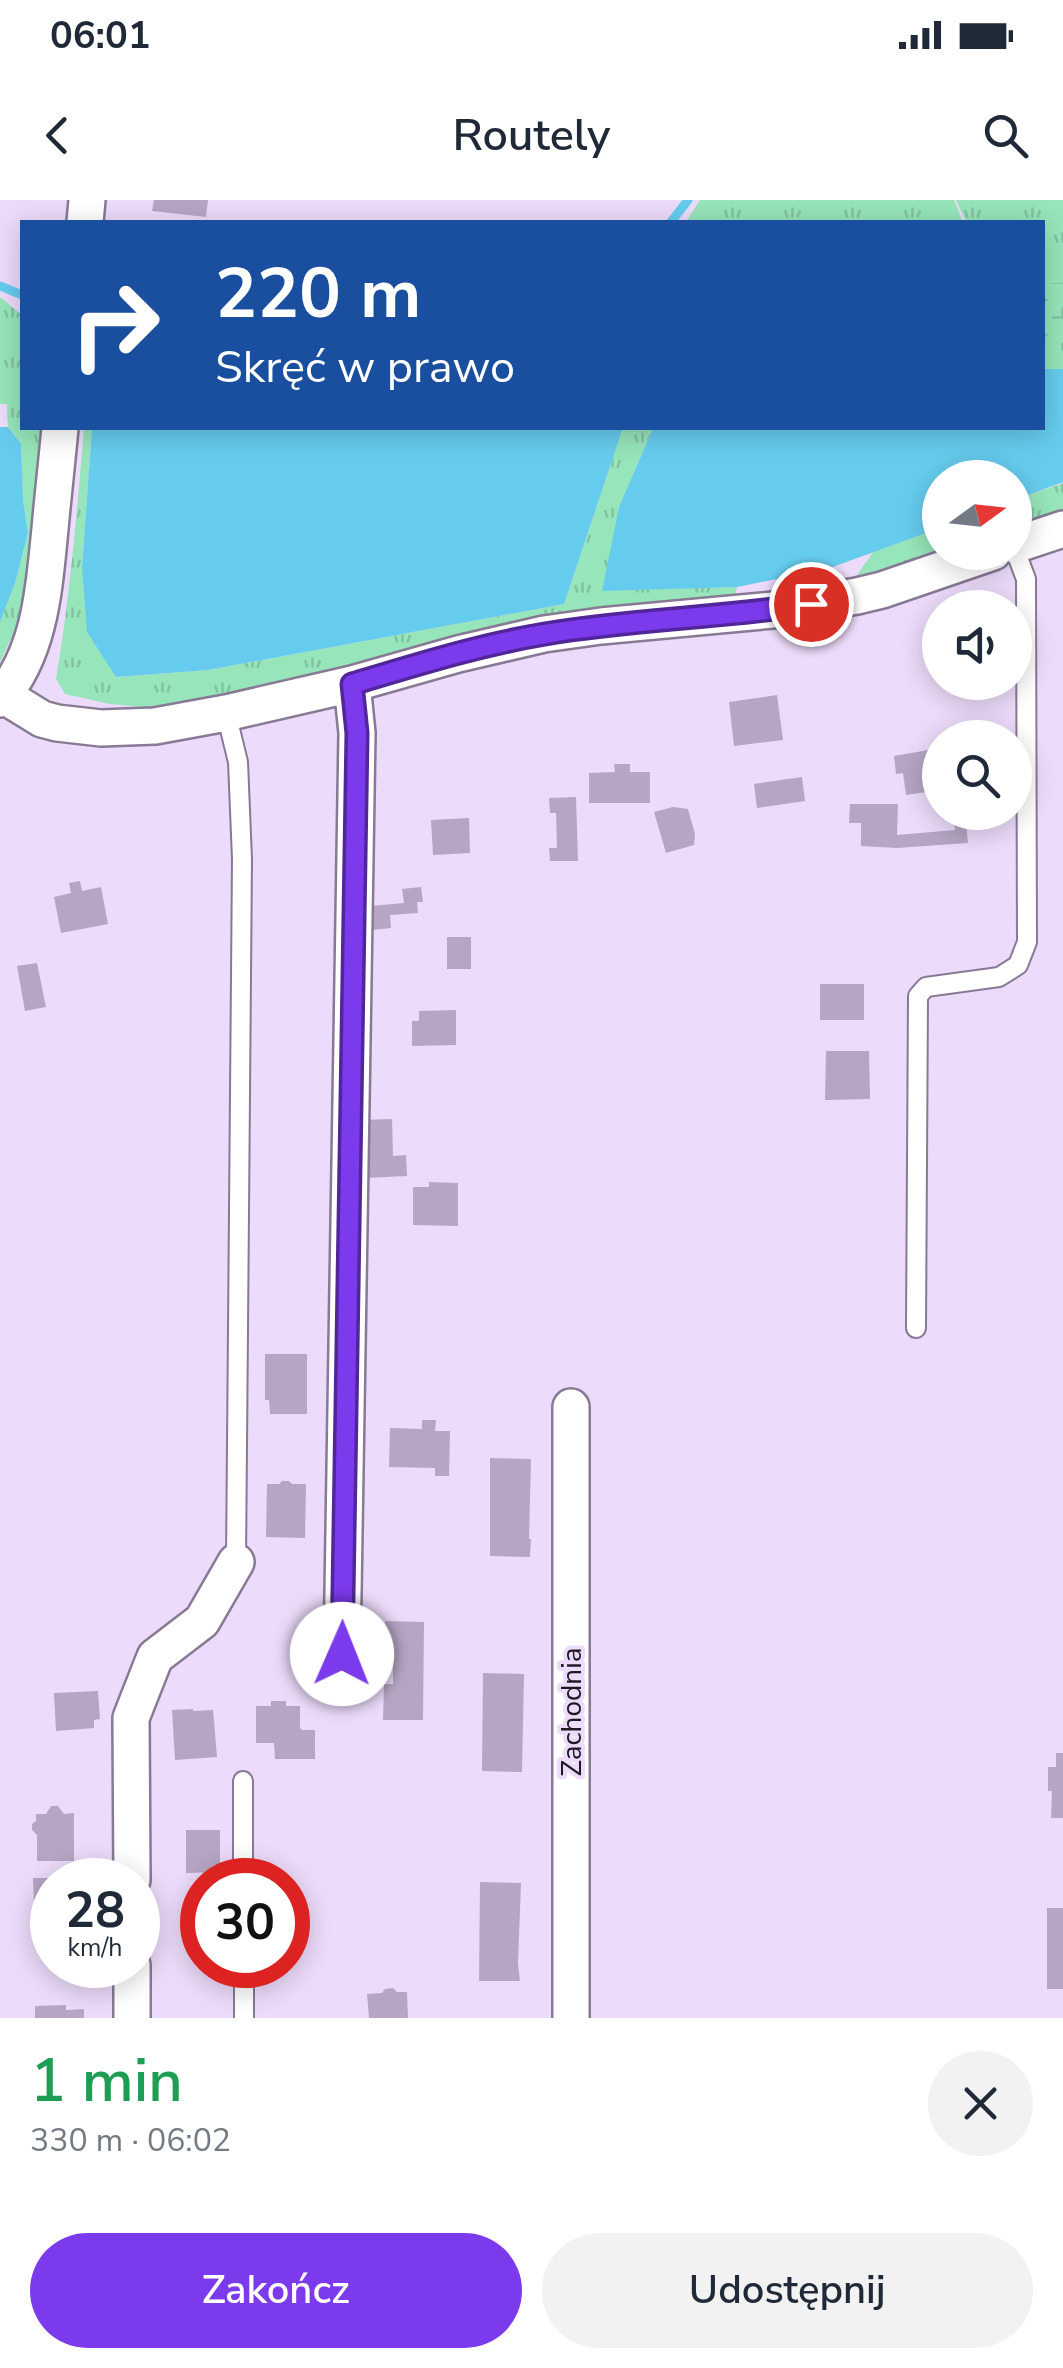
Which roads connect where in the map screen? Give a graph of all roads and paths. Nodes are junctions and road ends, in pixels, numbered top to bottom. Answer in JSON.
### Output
{"nodes":[{"id":1,"x":60,"y":430,"type":"edge"},
{"id":2,"x":1063,"y":529,"type":"edge"},
{"id":3,"x":1032,"y":541,"type":"edge"},
{"id":4,"x":942,"y":570,"type":"edge"},
{"id":5,"x":1023,"y":570,"type":"edge"},
{"id":6,"x":352,"y":684,"type":"junction"},
{"id":7,"x":2,"y":697,"type":"edge"},
{"id":8,"x":226,"y":713,"type":"junction"},
{"id":9,"x":916,"y":1328,"type":"dead end"},
{"id":10,"x":571,"y":1407,"type":"dead end"},
{"id":11,"x":236,"y":1562,"type":"joint"},
{"id":12,"x":342,"y":1654,"type":"dead end"},
{"id":13,"x":243,"y":1782,"type":"dead end"},
{"id":14,"x":132,"y":1858,"type":"edge"},
{"id":15,"x":243,"y":1858,"type":"edge"},
{"id":16,"x":132,"y":1988,"type":"edge"},
{"id":17,"x":244,"y":1988,"type":"edge"},
{"id":18,"x":132,"y":2018,"type":"edge"},
{"id":19,"x":244,"y":2018,"type":"edge"},
{"id":20,"x":571,"y":2018,"type":"edge"}],
"edges":[{"from":1,"to":7,"type":"street"},
{"from":2,"to":3,"type":"street"},
{"from":4,"to":6,"type":"street"},
{"from":5,"to":9,"type":"lane"},
{"from":6,"to":8,"type":"street"},
{"from":6,"to":12,"type":"street"},
{"from":7,"to":8,"type":"street"},
{"from":8,"to":11,"type":"lane"},
{"from":10,"to":20,"type":"street","name":"Zachodnia"},
{"from":11,"to":14,"type":"street"},
{"from":13,"to":15,"type":"lane"},
{"from":16,"to":18,"type":"street"},
{"from":17,"to":19,"type":"lane"}]}
